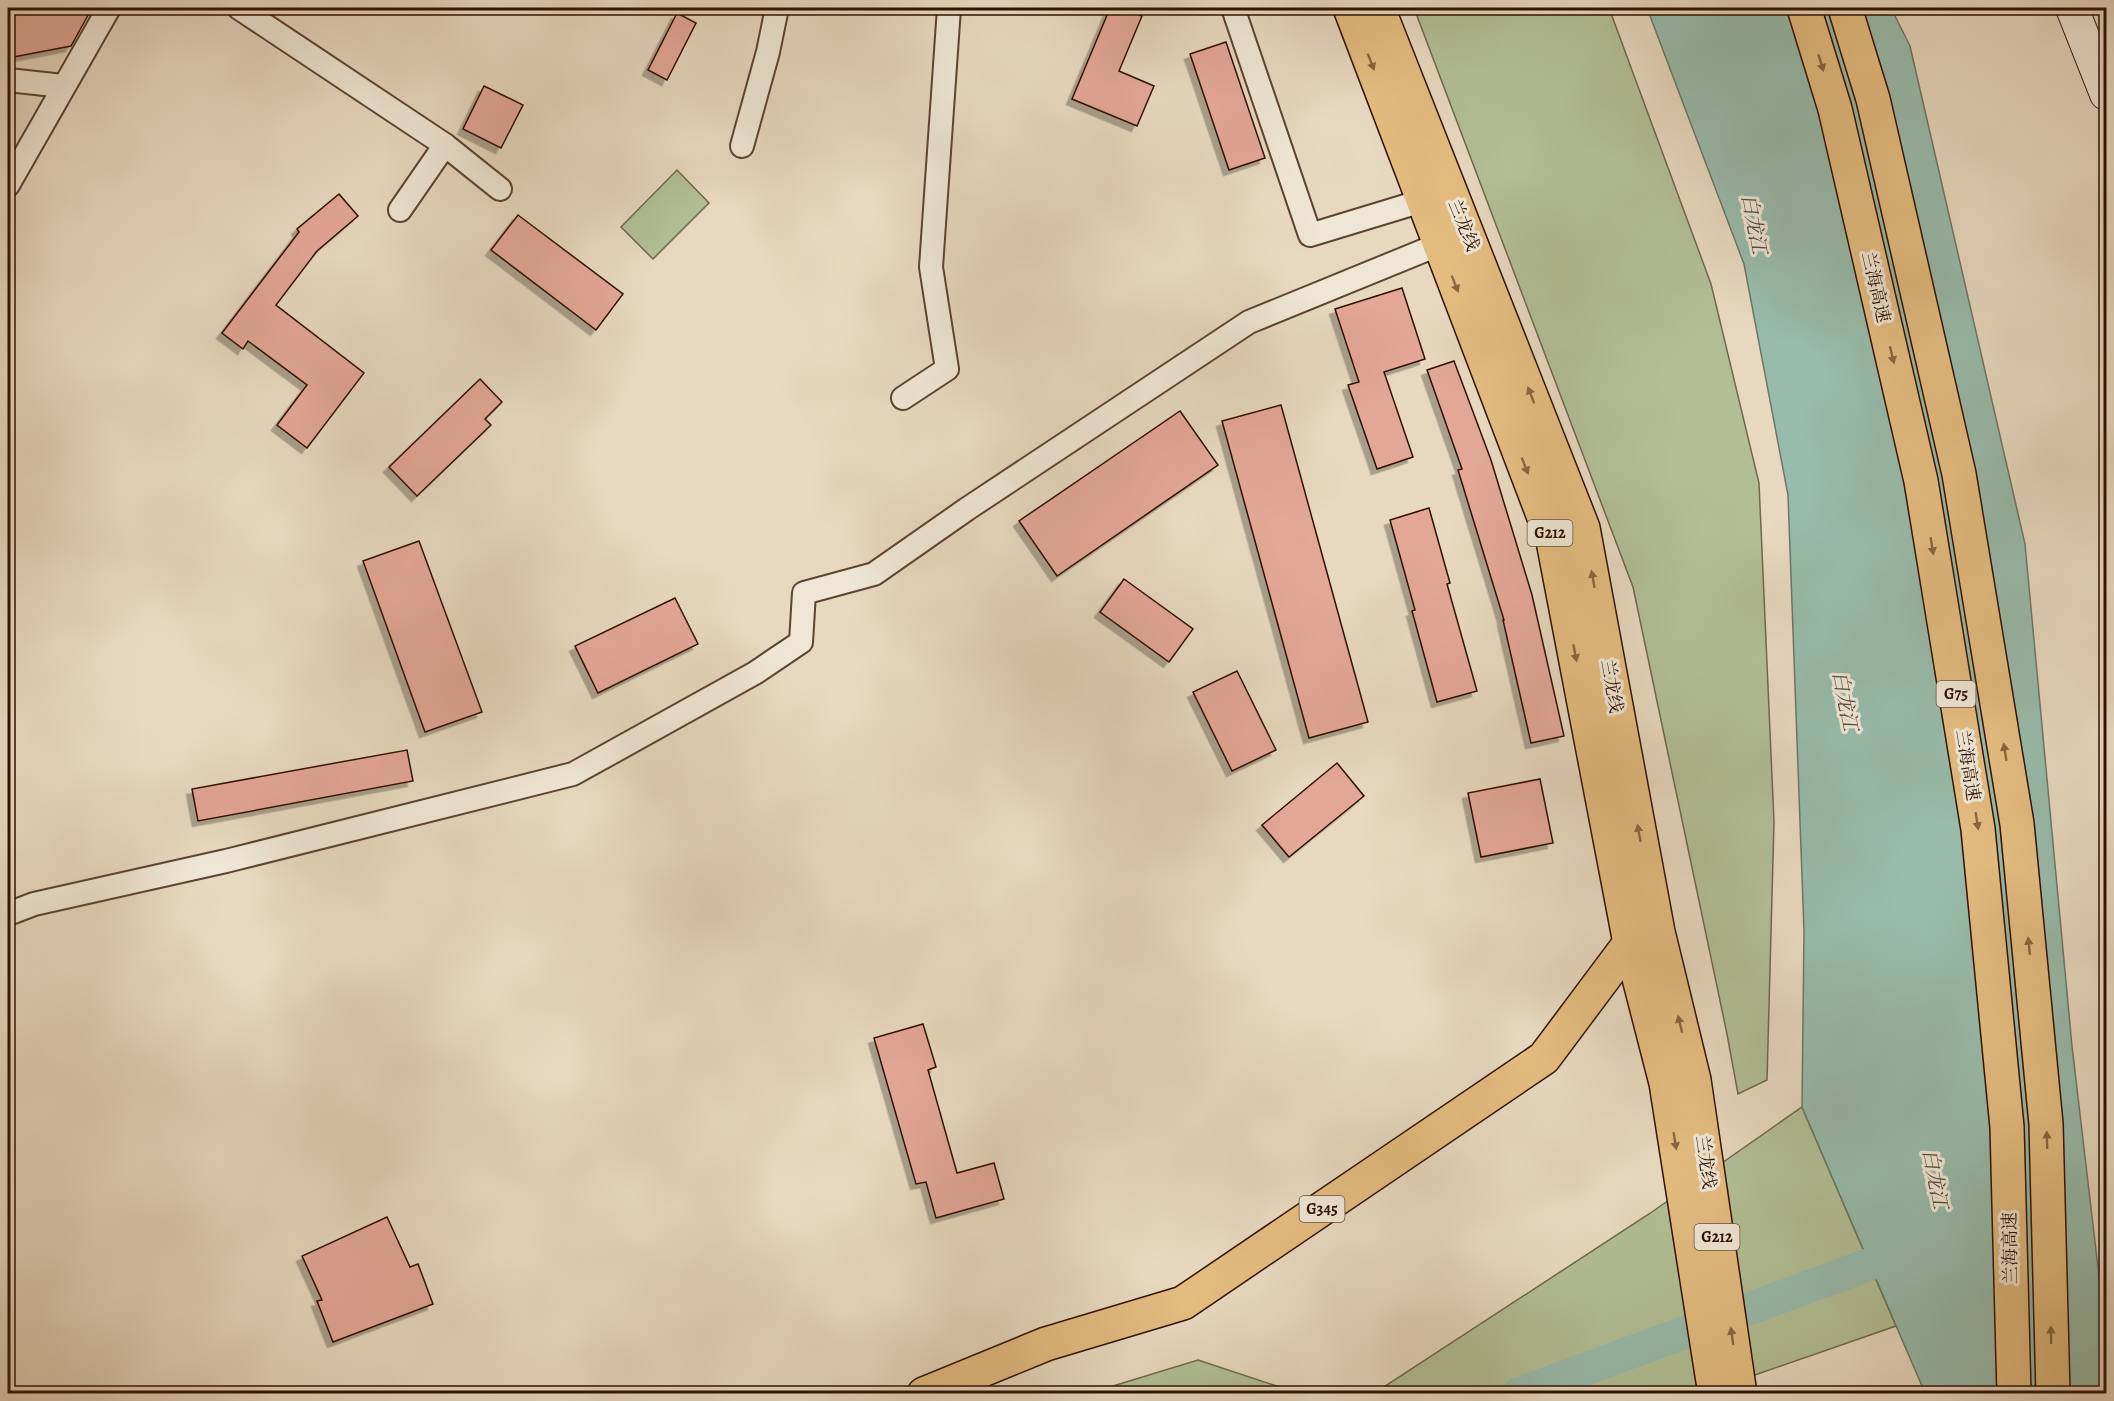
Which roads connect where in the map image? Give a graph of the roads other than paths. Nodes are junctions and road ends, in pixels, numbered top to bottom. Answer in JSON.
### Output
{"nodes":[{"id":1,"x":109,"y":8,"type":"edge"},
{"id":2,"x":239,"y":8,"type":"edge"},
{"id":3,"x":777,"y":8,"type":"edge"},
{"id":4,"x":949,"y":8,"type":"edge"},
{"id":5,"x":1233,"y":8,"type":"edge"},
{"id":6,"x":1350,"y":8,"type":"edge"},
{"id":7,"x":1378,"y":8,"type":"edge"},
{"id":8,"x":1804,"y":8,"type":"edge"},
{"id":9,"x":1845,"y":8,"type":"edge"},
{"id":10,"x":2072,"y":8,"type":"edge"},
{"id":11,"x":8,"y":80,"type":"edge"},
{"id":12,"x":63,"y":86,"type":"junction"},
{"id":13,"x":2106,"y":94,"type":"edge"},
{"id":14,"x":445,"y":145,"type":"junction"},
{"id":15,"x":742,"y":146,"type":"dead end"},
{"id":16,"x":8,"y":185,"type":"edge"},
{"id":17,"x":500,"y":189,"type":"dead end"},
{"id":18,"x":1437,"y":196,"type":"junction"},
{"id":19,"x":400,"y":210,"type":"dead end"},
{"id":20,"x":1453,"y":237,"type":"junction"},
{"id":21,"x":903,"y":398,"type":"dead end"},
{"id":22,"x":8,"y":914,"type":"edge"},
{"id":23,"x":1644,"y":938,"type":"junction"},
{"id":24,"x":1680,"y":1082,"type":"junction"},
{"id":25,"x":924,"y":1394,"type":"edge"},
{"id":26,"x":1715,"y":1394,"type":"edge"},
{"id":27,"x":1740,"y":1394,"type":"edge"},
{"id":28,"x":2014,"y":1394,"type":"edge"},
{"id":29,"x":2053,"y":1394,"type":"edge"}],
"edges":[{"from":1,"to":12,"type":"street"},
{"from":2,"to":14,"type":"street"},
{"from":3,"to":15,"type":"street"},
{"from":4,"to":21,"type":"street"},
{"from":5,"to":18,"type":"street"},
{"from":6,"to":18,"type":"highway","name":"兰龙线","number":"G212","one_way":true},
{"from":7,"to":18,"type":"highway","name":"兰龙线","number":"G212"},
{"from":8,"to":28,"type":"highway","name":"兰海高速","number":"G75","one_way":true},
{"from":29,"to":9,"type":"highway","number":"G75","one_way":true},
{"from":10,"to":13,"type":"street"},
{"from":11,"to":12,"type":"street"},
{"from":12,"to":16,"type":"street"},
{"from":14,"to":17,"type":"street"},
{"from":14,"to":19,"type":"street"},
{"from":18,"to":20,"type":"highway","name":"兰龙线","number":"G212"},
{"from":20,"to":22,"type":"street"},
{"from":20,"to":23,"type":"highway","name":"兰龙线","number":"G212"},
{"from":23,"to":24,"type":"highway","name":"兰龙线","number":"G212"},
{"from":23,"to":25,"type":"highway","number":"G345"},
{"from":24,"to":26,"type":"highway","name":"兰龙线","number":"G212","one_way":true},
{"from":27,"to":24,"type":"highway","name":"兰龙线","number":"G212","one_way":true}]}
